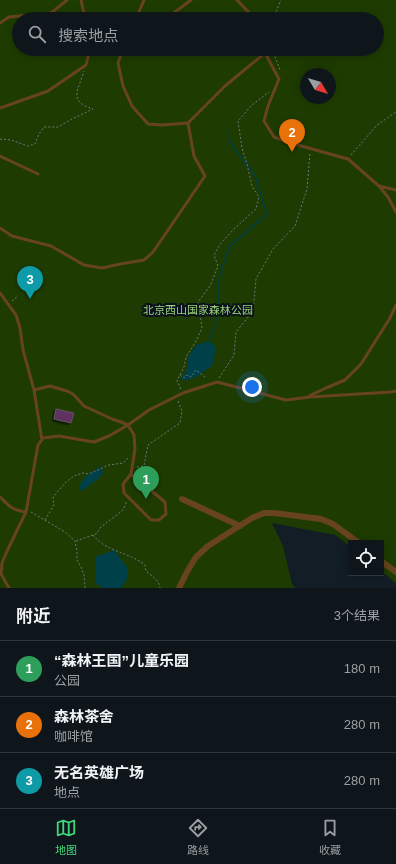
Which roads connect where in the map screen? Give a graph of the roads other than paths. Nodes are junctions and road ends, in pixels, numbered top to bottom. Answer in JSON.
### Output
{"nodes":[{"id":1,"x":67,"y":0,"type":"edge"},
{"id":2,"x":81,"y":0,"type":"edge"},
{"id":3,"x":144,"y":0,"type":"edge"},
{"id":4,"x":191,"y":0,"type":"edge"},
{"id":5,"x":237,"y":0,"type":"edge"},
{"id":6,"x":52,"y":12,"type":"edge"},
{"id":7,"x":84,"y":12,"type":"edge"},
{"id":8,"x":139,"y":12,"type":"edge"},
{"id":9,"x":175,"y":12,"type":"edge"},
{"id":10,"x":248,"y":12,"type":"edge"},
{"id":11,"x":12,"y":17,"type":"edge"},
{"id":12,"x":0,"y":23,"type":"edge"},
{"id":13,"x":88,"y":56,"type":"edge"},
{"id":14,"x":120,"y":56,"type":"edge"},
{"id":15,"x":259,"y":56,"type":"edge"},
{"id":16,"x":268,"y":56,"type":"edge"},
{"id":17,"x":0,"y":108,"type":"edge"},
{"id":18,"x":188,"y":123,"type":"junction"},
{"id":19,"x":0,"y":156,"type":"edge"},
{"id":20,"x":38,"y":174,"type":"dead end"},
{"id":21,"x":379,"y":186,"type":"junction"},
{"id":22,"x":396,"y":190,"type":"edge"},
{"id":23,"x":396,"y":212,"type":"edge"},
{"id":24,"x":0,"y":228,"type":"edge"},
{"id":25,"x":0,"y":293,"type":"edge"},
{"id":26,"x":396,"y":305,"type":"edge"},
{"id":27,"x":34,"y":390,"type":"junction"},
{"id":28,"x":396,"y":391,"type":"edge"},
{"id":29,"x":306,"y":398,"type":"junction"},
{"id":30,"x":128,"y":425,"type":"junction"},
{"id":31,"x":42,"y":440,"type":"junction"},
{"id":32,"x":131,"y":474,"type":"junction"},
{"id":33,"x":0,"y":497,"type":"edge"},
{"id":34,"x":182,"y":499,"type":"dead end"},
{"id":35,"x":26,"y":512,"type":"junction"},
{"id":36,"x":240,"y":526,"type":"junction"},
{"id":37,"x":354,"y":540,"type":"edge"},
{"id":38,"x":384,"y":563,"type":"edge"},
{"id":39,"x":396,"y":572,"type":"edge"},
{"id":40,"x":9,"y":588,"type":"edge"},
{"id":41,"x":179,"y":588,"type":"edge"}],
"edges":[{"from":1,"to":6,"type":"lane"},
{"from":2,"to":7,"type":"lane"},
{"from":3,"to":8,"type":"lane"},
{"from":4,"to":9,"type":"lane"},
{"from":5,"to":10,"type":"lane"},
{"from":11,"to":12,"type":"lane"},
{"from":13,"to":17,"type":"lane"},
{"from":14,"to":18,"type":"lane"},
{"from":15,"to":18,"type":"lane"},
{"from":16,"to":21,"type":"lane"},
{"from":18,"to":24,"type":"lane"},
{"from":19,"to":20,"type":"lane"},
{"from":21,"to":22,"type":"lane"},
{"from":21,"to":23,"type":"lane"},
{"from":25,"to":27,"type":"lane"},
{"from":26,"to":29,"type":"lane"},
{"from":27,"to":30,"type":"lane"},
{"from":27,"to":31,"type":"lane"},
{"from":28,"to":29,"type":"lane"},
{"from":29,"to":30,"type":"lane"},
{"from":30,"to":31,"type":"lane"},
{"from":30,"to":32,"type":"lane"},
{"from":31,"to":35,"type":"lane"},
{"from":32,"to":32,"type":"lane"},
{"from":33,"to":35,"type":"lane"},
{"from":34,"to":36,"type":"street"},
{"from":35,"to":40,"type":"lane"},
{"from":36,"to":37,"type":"street"},
{"from":36,"to":41,"type":"street"},
{"from":38,"to":39,"type":"street"}]}
